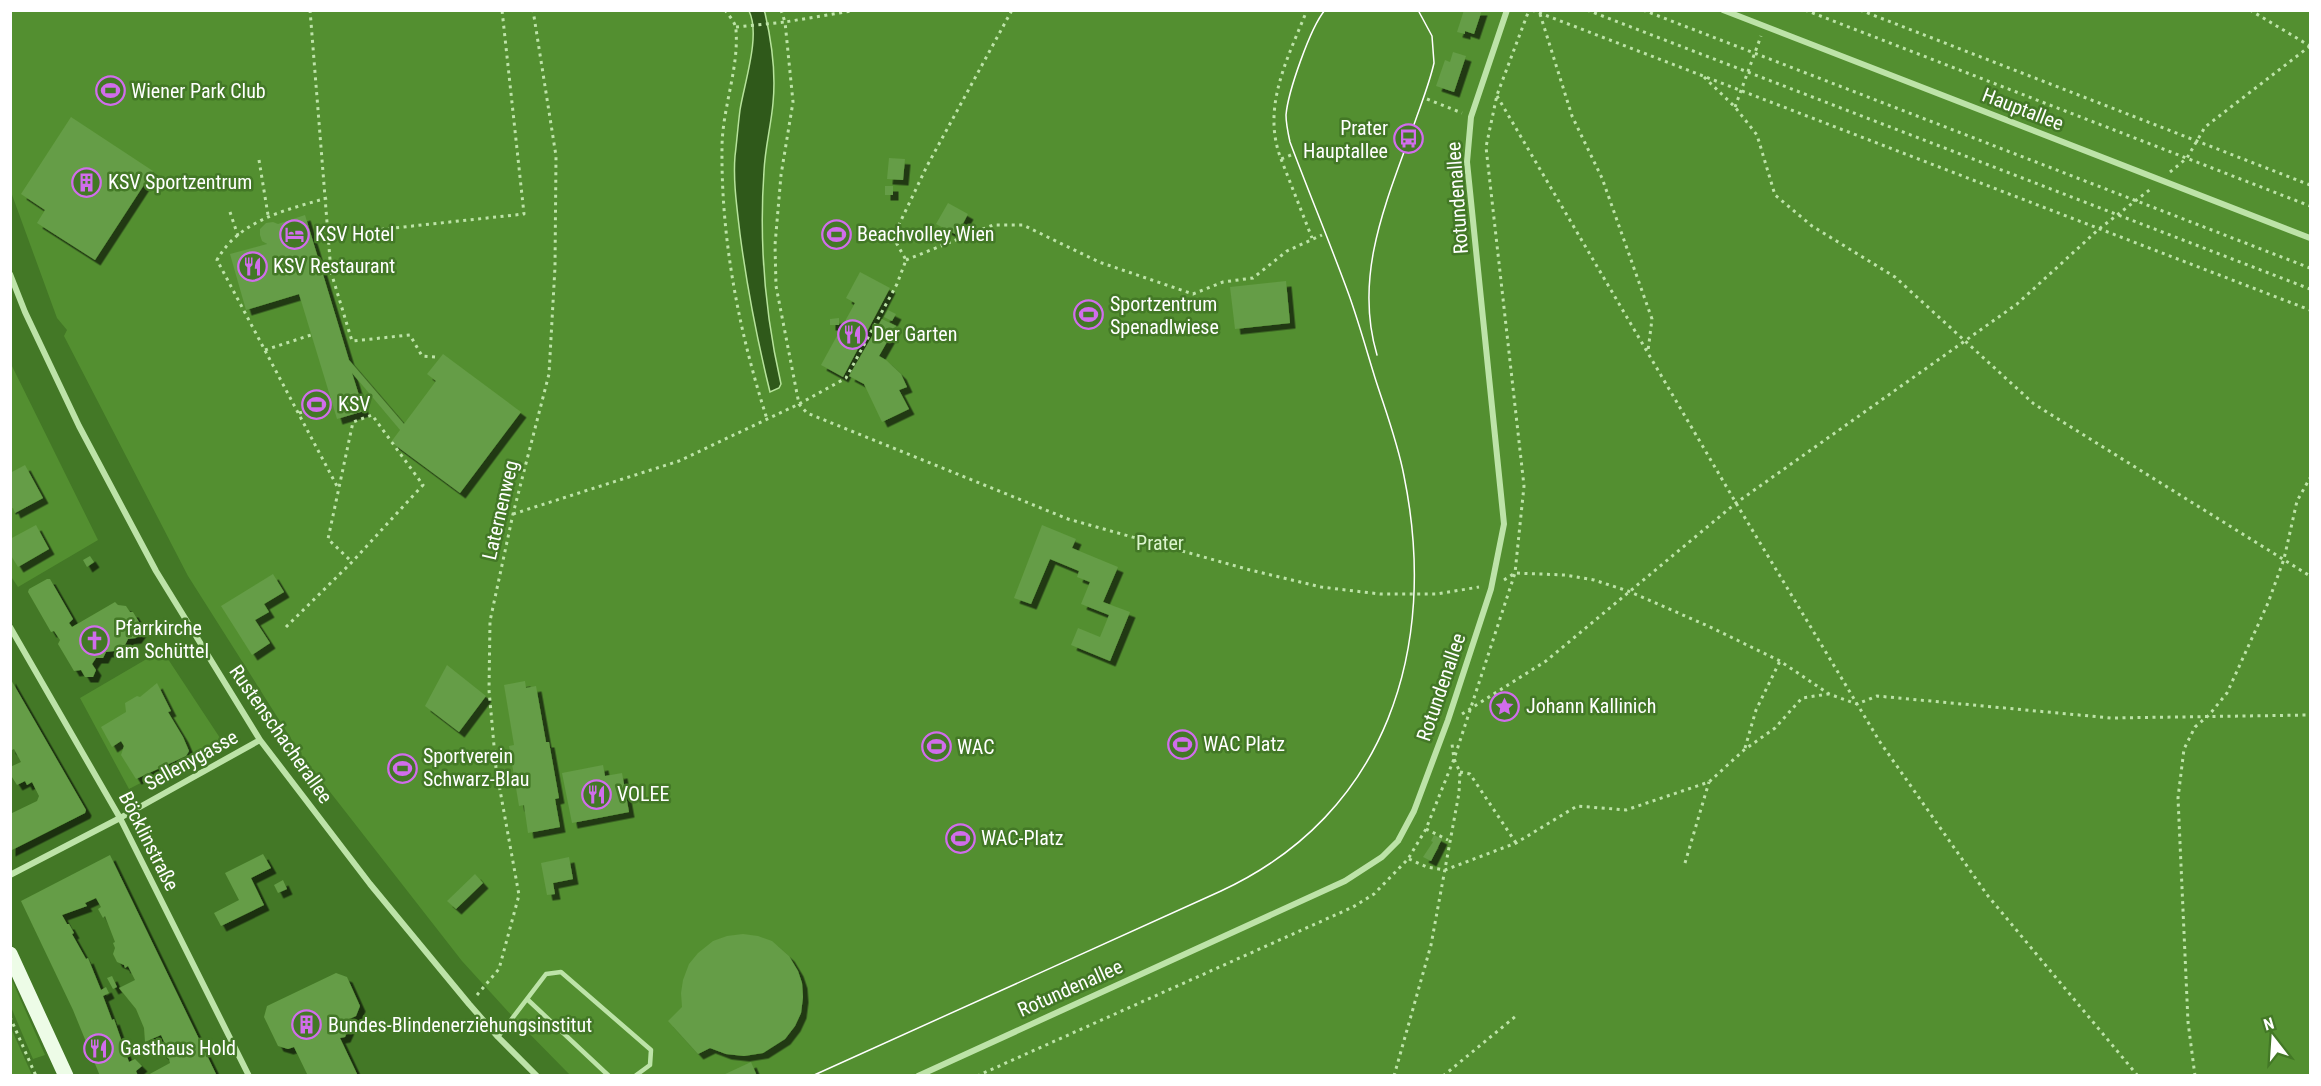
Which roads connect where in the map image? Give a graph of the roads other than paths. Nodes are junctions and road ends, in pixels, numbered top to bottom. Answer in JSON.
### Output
{"nodes":[{"id":1,"x":1507,"y":10,"type":"edge"},
{"id":2,"x":1723,"y":10,"type":"edge"},
{"id":3,"x":2310,"y":237,"type":"edge"},
{"id":4,"x":10,"y":274,"type":"edge"},
{"id":5,"x":10,"y":627,"type":"edge"},
{"id":6,"x":260,"y":740,"type":"junction"},
{"id":7,"x":120,"y":818,"type":"junction"},
{"id":8,"x":10,"y":875,"type":"edge"},
{"id":9,"x":10,"y":954,"type":"edge"},
{"id":10,"x":527,"y":999,"type":"junction"},
{"id":11,"x":498,"y":1037,"type":"junction"},
{"id":12,"x":66,"y":1076,"type":"edge"},
{"id":13,"x":249,"y":1076,"type":"edge"},
{"id":14,"x":537,"y":1076,"type":"edge"},
{"id":15,"x":609,"y":1076,"type":"edge"},
{"id":16,"x":635,"y":1076,"type":"edge"},
{"id":17,"x":918,"y":1076,"type":"edge"}],
"edges":[{"from":1,"to":17,"type":"street","name":"Rotundenallee"},
{"from":2,"to":3,"type":"street","name":"Hauptallee"},
{"from":4,"to":6,"type":"street","name":"Rustenschacherallee"},
{"from":5,"to":7,"type":"street","name":"Böcklinstraße"},
{"from":6,"to":7,"type":"street","name":"Sellenygasse"},
{"from":6,"to":11,"type":"street","name":"Rustenschacherallee"},
{"from":7,"to":8,"type":"street","name":"Sellenygasse"},
{"from":7,"to":13,"type":"street","name":"Böcklinstraße"},
{"from":9,"to":12,"type":"main road"},
{"from":10,"to":11,"type":"lane"},
{"from":10,"to":15,"type":"lane"},
{"from":10,"to":16,"type":"lane"},
{"from":11,"to":14,"type":"street","name":"Rustenschacherallee"}]}
